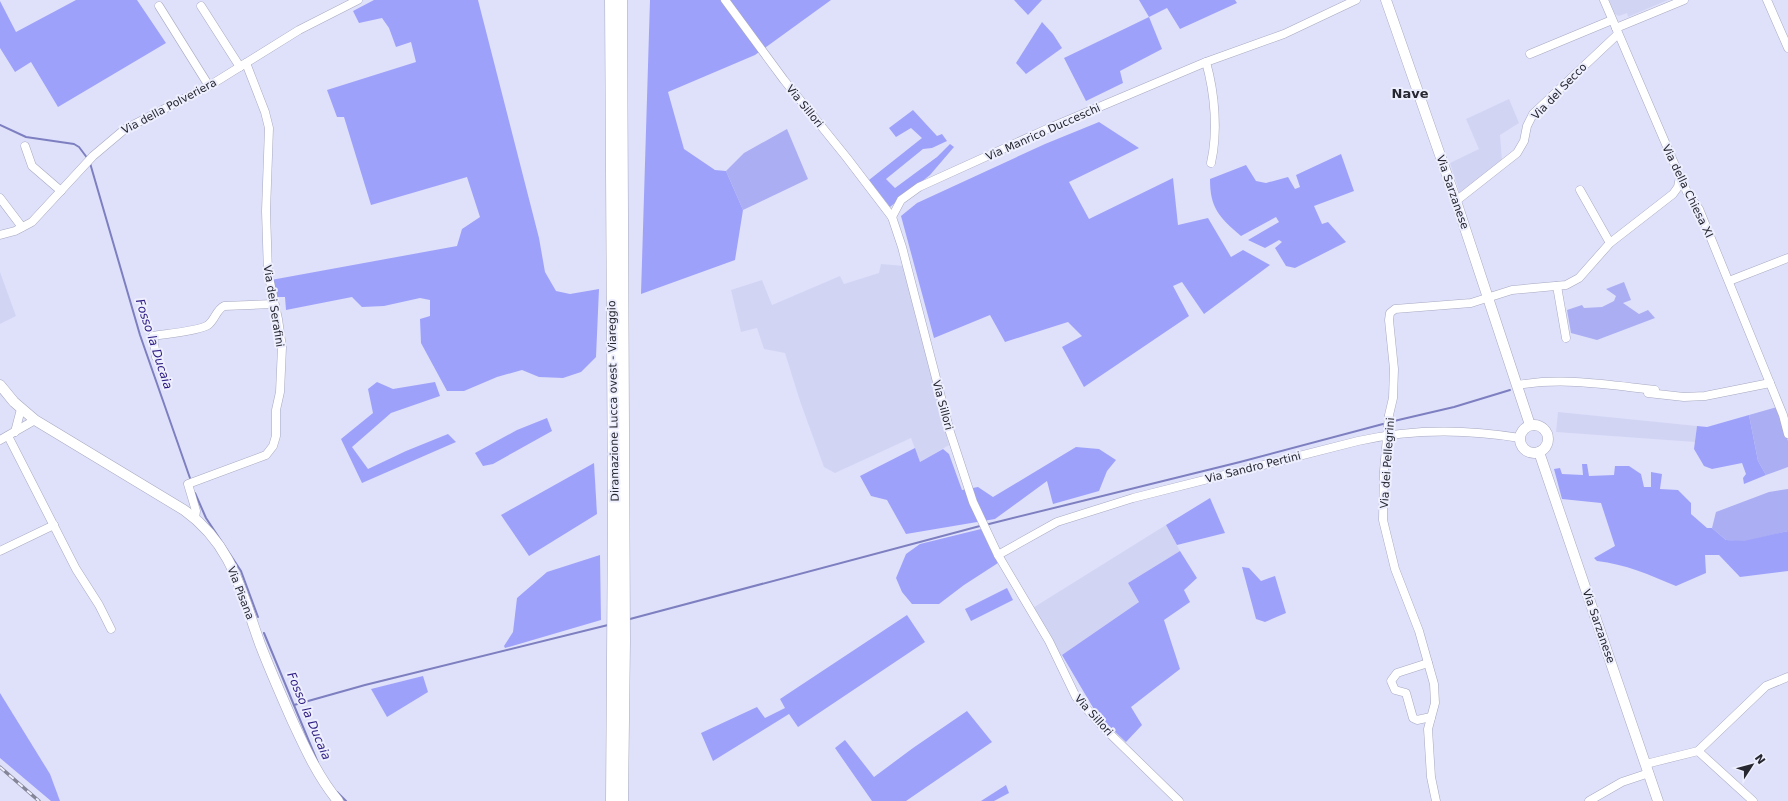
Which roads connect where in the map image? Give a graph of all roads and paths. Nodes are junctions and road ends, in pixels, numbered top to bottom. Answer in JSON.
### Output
{"nodes":[{"id":1,"x":358,"y":0,"type":"edge"},
{"id":2,"x":611,"y":0,"type":"edge"},
{"id":3,"x":621,"y":0,"type":"edge"},
{"id":4,"x":725,"y":0,"type":"edge"},
{"id":5,"x":1356,"y":0,"type":"edge"},
{"id":6,"x":1604,"y":0,"type":"edge"},
{"id":7,"x":1684,"y":0,"type":"edge"},
{"id":8,"x":1766,"y":0,"type":"edge"},
{"id":9,"x":1388,"y":1,"type":"edge"},
{"id":10,"x":159,"y":6,"type":"dead end"},
{"id":11,"x":201,"y":6,"type":"dead end"},
{"id":12,"x":1612,"y":20,"type":"junction"},
{"id":13,"x":1617,"y":31,"type":"junction"},
{"id":14,"x":1788,"y":48,"type":"edge"},
{"id":15,"x":1530,"y":54,"type":"dead end"},
{"id":16,"x":1206,"y":62,"type":"junction"},
{"id":17,"x":243,"y":65,"type":"junction"},
{"id":18,"x":209,"y":86,"type":"junction"},
{"id":19,"x":25,"y":146,"type":"dead end"},
{"id":20,"x":1211,"y":163,"type":"dead end"},
{"id":21,"x":1680,"y":176,"type":"junction"},
{"id":22,"x":1580,"y":190,"type":"dead end"},
{"id":23,"x":61,"y":191,"type":"junction"},
{"id":24,"x":0,"y":198,"type":"edge"},
{"id":25,"x":1456,"y":202,"type":"junction"},
{"id":26,"x":892,"y":217,"type":"junction"},
{"id":27,"x":22,"y":227,"type":"junction"},
{"id":28,"x":0,"y":235,"type":"edge"},
{"id":29,"x":1610,"y":243,"type":"junction"},
{"id":30,"x":1788,"y":258,"type":"edge"},
{"id":31,"x":1729,"y":281,"type":"junction"},
{"id":32,"x":1557,"y":286,"type":"junction"},
{"id":33,"x":1489,"y":298,"type":"junction"},
{"id":34,"x":274,"y":304,"type":"junction"},
{"id":35,"x":1566,"y":338,"type":"dead end"},
{"id":36,"x":156,"y":357,"type":"dead end"},
{"id":37,"x":1770,"y":383,"type":"junction"},
{"id":38,"x":0,"y":385,"type":"edge"},
{"id":39,"x":1518,"y":385,"type":"junction"},
{"id":40,"x":1655,"y":390,"type":"dead end"},
{"id":41,"x":1646,"y":393,"type":"dead end"},
{"id":42,"x":21,"y":409,"type":"junction"},
{"id":43,"x":35,"y":420,"type":"junction"},
{"id":44,"x":1530,"y":425,"type":"junction"},
{"id":45,"x":12,"y":434,"type":"junction"},
{"id":46,"x":1388,"y":434,"type":"junction"},
{"id":47,"x":1788,"y":434,"type":"edge"},
{"id":48,"x":1520,"y":438,"type":"junction"},
{"id":49,"x":0,"y":440,"type":"edge"},
{"id":50,"x":1539,"y":452,"type":"junction"},
{"id":51,"x":195,"y":518,"type":"junction"},
{"id":52,"x":54,"y":525,"type":"junction"},
{"id":53,"x":0,"y":551,"type":"edge"},
{"id":54,"x":998,"y":555,"type":"junction"},
{"id":55,"x":111,"y":629,"type":"dead end"},
{"id":56,"x":1428,"y":663,"type":"junction"},
{"id":57,"x":1788,"y":677,"type":"edge"},
{"id":58,"x":1431,"y":717,"type":"junction"},
{"id":59,"x":1698,"y":751,"type":"junction"},
{"id":60,"x":1648,"y":768,"type":"junction"},
{"id":61,"x":338,"y":801,"type":"edge"},
{"id":62,"x":612,"y":801,"type":"edge"},
{"id":63,"x":622,"y":801,"type":"edge"},
{"id":64,"x":1179,"y":801,"type":"edge"},
{"id":65,"x":1436,"y":801,"type":"edge"},
{"id":66,"x":1589,"y":801,"type":"edge"},
{"id":67,"x":1658,"y":801,"type":"edge"},
{"id":68,"x":1753,"y":801,"type":"edge"}],
"edges":[{"from":1,"to":17,"type":"street","name":"Via della Polveriera"},
{"from":2,"to":62,"type":"highway","name":"Diramazione Lucca ovest - Viareggio"},
{"from":3,"to":63,"type":"highway","name":"Diramazione Lucca ovest - Viareggio"},
{"from":4,"to":26,"type":"street","name":"Via Sillori"},
{"from":5,"to":16,"type":"street","name":"Via Manrico Ducceschi"},
{"from":6,"to":12,"type":"street","name":"Via della Chiesa XI"},
{"from":7,"to":13,"type":"street"},
{"from":8,"to":14,"type":"street"},
{"from":9,"to":25,"type":"main road","name":"Via Sarzanese"},
{"from":10,"to":18,"type":"street"},
{"from":11,"to":17,"type":"street","name":"Via dei Serafini"},
{"from":12,"to":13,"type":"street","name":"Via della Chiesa XI"},
{"from":12,"to":15,"type":"street"},
{"from":13,"to":21,"type":"street","name":"Via della Chiesa XI"},
{"from":13,"to":25,"type":"street","name":"Via del Secco"},
{"from":16,"to":20,"type":"street"},
{"from":16,"to":26,"type":"street","name":"Via Manrico Ducceschi"},
{"from":17,"to":18,"type":"street","name":"Via della Polveriera"},
{"from":17,"to":34,"type":"street","name":"Via dei Serafini"},
{"from":18,"to":23,"type":"street","name":"Via della Polveriera"},
{"from":19,"to":23,"type":"street"},
{"from":21,"to":29,"type":"street"},
{"from":21,"to":31,"type":"street","name":"Via della Chiesa XI"},
{"from":22,"to":29,"type":"street"},
{"from":23,"to":27,"type":"street","name":"Via della Polveriera"},
{"from":24,"to":27,"type":"street"},
{"from":25,"to":33,"type":"main road","name":"Via Sarzanese"},
{"from":26,"to":54,"type":"street","name":"Via Sillori"},
{"from":27,"to":28,"type":"street","name":"Via della Polveriera"},
{"from":29,"to":32,"type":"street"},
{"from":30,"to":31,"type":"street"},
{"from":31,"to":37,"type":"street","name":"Via della Chiesa XI"},
{"from":32,"to":33,"type":"street"},
{"from":32,"to":35,"type":"street"},
{"from":33,"to":39,"type":"main road","name":"Via Sarzanese"},
{"from":33,"to":46,"type":"street","name":"Via dei Pellegrini"},
{"from":34,"to":36,"type":"street"},
{"from":34,"to":51,"type":"street","name":"Via dei Serafini"},
{"from":37,"to":41,"type":"street"},
{"from":37,"to":47,"type":"street","name":"Via della Chiesa XI"},
{"from":38,"to":42,"type":"main road","name":"Via Pisana"},
{"from":39,"to":40,"type":"street"},
{"from":39,"to":44,"type":"main road","name":"Via Sarzanese"},
{"from":42,"to":43,"type":"main road","name":"Via Pisana"},
{"from":42,"to":45,"type":"street"},
{"from":43,"to":45,"type":"street"},
{"from":43,"to":51,"type":"main road","name":"Via Pisana"},
{"from":44,"to":48,"type":"main road"},
{"from":44,"to":50,"type":"main road"},
{"from":45,"to":49,"type":"street"},
{"from":45,"to":52,"type":"street"},
{"from":46,"to":48,"type":"street","name":"Via Sandro Pertini"},
{"from":46,"to":54,"type":"street","name":"Via Sandro Pertini"},
{"from":46,"to":56,"type":"street","name":"Via dei Pellegrini"},
{"from":48,"to":50,"type":"main road"},
{"from":50,"to":60,"type":"main road","name":"Via Sarzanese"},
{"from":51,"to":61,"type":"main road","name":"Via Pisana"},
{"from":52,"to":53,"type":"street"},
{"from":52,"to":55,"type":"street"},
{"from":54,"to":64,"type":"street","name":"Via Sillori"},
{"from":56,"to":58,"type":"street","name":"Via dei Pellegrini"},
{"from":56,"to":58,"type":"street"},
{"from":57,"to":59,"type":"street"},
{"from":58,"to":65,"type":"street","name":"Via dei Pellegrini"},
{"from":59,"to":60,"type":"street"},
{"from":59,"to":68,"type":"street"},
{"from":60,"to":66,"type":"street"},
{"from":60,"to":67,"type":"main road","name":"Via Sarzanese"}]}
